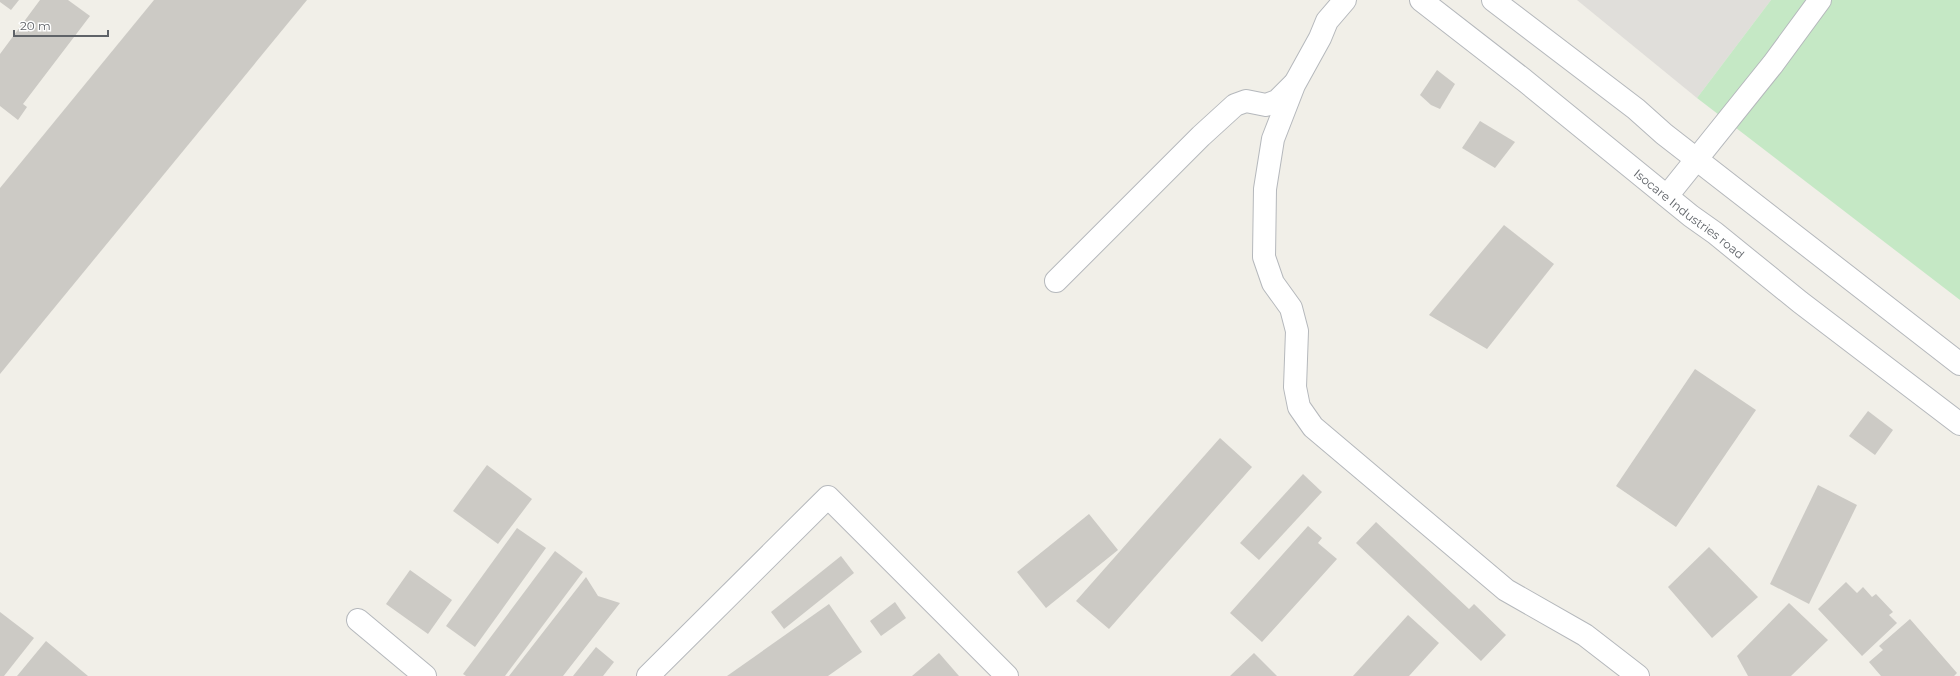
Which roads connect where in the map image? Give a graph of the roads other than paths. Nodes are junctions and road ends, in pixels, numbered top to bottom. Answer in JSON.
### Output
{"nodes":[{"id":1,"x":1345,"y":0,"type":"edge"},
{"id":2,"x":1421,"y":0,"type":"edge"},
{"id":3,"x":1493,"y":0,"type":"edge"},
{"id":4,"x":1820,"y":0,"type":"edge"},
{"id":5,"x":1294,"y":85,"type":"junction"},
{"id":6,"x":1696,"y":159,"type":"junction"},
{"id":7,"x":1667,"y":196,"type":"junction"},
{"id":8,"x":1056,"y":281,"type":"dead end"},
{"id":9,"x":1960,"y":364,"type":"edge"},
{"id":10,"x":1960,"y":424,"type":"edge"},
{"id":11,"x":358,"y":620,"type":"dead end"},
{"id":12,"x":424,"y":676,"type":"edge"},
{"id":13,"x":648,"y":676,"type":"edge"},
{"id":14,"x":1007,"y":676,"type":"edge"},
{"id":15,"x":1638,"y":676,"type":"edge"}],
"edges":[{"from":1,"to":5,"type":"street"},
{"from":2,"to":7,"type":"street","name":"Isocare Industries road"},
{"from":3,"to":6,"type":"street"},
{"from":4,"to":6,"type":"street"},
{"from":5,"to":8,"type":"street"},
{"from":5,"to":15,"type":"street"},
{"from":6,"to":7,"type":"street"},
{"from":6,"to":9,"type":"street"},
{"from":7,"to":10,"type":"street","name":"Isocare Industries road"},
{"from":11,"to":12,"type":"street"},
{"from":13,"to":14,"type":"street"}]}
